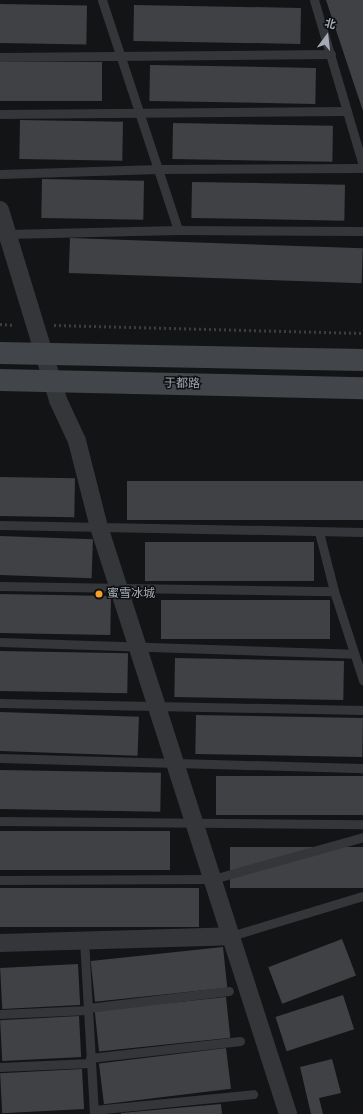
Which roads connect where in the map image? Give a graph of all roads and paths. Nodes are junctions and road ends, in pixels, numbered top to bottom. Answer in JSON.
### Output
{"nodes":[{"id":1,"x":102,"y":0,"type":"edge"},
{"id":2,"x":314,"y":0,"type":"edge"},
{"id":3,"x":120,"y":54,"type":"junction"},
{"id":4,"x":331,"y":54,"type":"junction"},
{"id":5,"x":0,"y":57,"type":"edge"},
{"id":6,"x":139,"y":111,"type":"junction"},
{"id":7,"x":347,"y":111,"type":"junction"},
{"id":8,"x":0,"y":114,"type":"edge"},
{"id":9,"x":363,"y":165,"type":"edge"},
{"id":10,"x":363,"y":168,"type":"edge"},
{"id":11,"x":158,"y":169,"type":"junction"},
{"id":12,"x":0,"y":174,"type":"edge"},
{"id":13,"x":0,"y":210,"type":"edge"},
{"id":14,"x":178,"y":230,"type":"junction"},
{"id":15,"x":363,"y":230,"type":"edge"},
{"id":16,"x":7,"y":234,"type":"junction"},
{"id":17,"x":0,"y":324,"type":"edge"},
{"id":18,"x":36,"y":325,"type":"junction"},
{"id":19,"x":363,"y":333,"type":"edge"},
{"id":20,"x":0,"y":353,"type":"edge"},
{"id":21,"x":44,"y":353,"type":"junction"},
{"id":22,"x":363,"y":360,"type":"edge"},
{"id":23,"x":0,"y":380,"type":"edge"},
{"id":24,"x":52,"y":381,"type":"junction"},
{"id":25,"x":363,"y":388,"type":"edge"},
{"id":26,"x":0,"y":525,"type":"edge"},
{"id":27,"x":99,"y":527,"type":"junction"},
{"id":28,"x":319,"y":532,"type":"junction"},
{"id":29,"x":363,"y":532,"type":"edge"},
{"id":30,"x":0,"y":586,"type":"edge"},
{"id":31,"x":119,"y":588,"type":"junction"},
{"id":32,"x":334,"y":591,"type":"junction"},
{"id":33,"x":0,"y":642,"type":"edge"},
{"id":34,"x":138,"y":646,"type":"junction"},
{"id":35,"x":354,"y":654,"type":"junction"},
{"id":36,"x":363,"y":680,"type":"edge"},
{"id":37,"x":0,"y":703,"type":"edge"},
{"id":38,"x":157,"y":706,"type":"junction"},
{"id":39,"x":363,"y":710,"type":"edge"},
{"id":40,"x":0,"y":758,"type":"edge"},
{"id":41,"x":175,"y":763,"type":"junction"},
{"id":42,"x":363,"y":768,"type":"edge"},
{"id":43,"x":0,"y":821,"type":"edge"},
{"id":44,"x":195,"y":824,"type":"junction"},
{"id":45,"x":363,"y":824,"type":"edge"},
{"id":46,"x":363,"y":837,"type":"edge"},
{"id":47,"x":212,"y":879,"type":"junction"},
{"id":48,"x":0,"y":880,"type":"edge"},
{"id":49,"x":363,"y":896,"type":"edge"},
{"id":50,"x":231,"y":936,"type":"junction"},
{"id":51,"x":84,"y":940,"type":"junction"},
{"id":52,"x":0,"y":942,"type":"edge"},
{"id":53,"x":229,"y":991,"type":"dead end"},
{"id":54,"x":88,"y":1009,"type":"junction"},
{"id":55,"x":0,"y":1014,"type":"edge"},
{"id":56,"x":240,"y":1041,"type":"dead end"},
{"id":57,"x":91,"y":1061,"type":"junction"},
{"id":58,"x":0,"y":1067,"type":"edge"},
{"id":59,"x":253,"y":1094,"type":"dead end"},
{"id":60,"x":94,"y":1112,"type":"edge"},
{"id":61,"x":288,"y":1114,"type":"edge"}],
"edges":[{"from":1,"to":3,"type":"lane"},
{"from":2,"to":4,"type":"lane"},
{"from":3,"to":4,"type":"lane"},
{"from":3,"to":5,"type":"lane"},
{"from":3,"to":6,"type":"lane"},
{"from":4,"to":7,"type":"lane"},
{"from":6,"to":7,"type":"lane"},
{"from":6,"to":8,"type":"lane"},
{"from":6,"to":11,"type":"lane"},
{"from":7,"to":9,"type":"lane"},
{"from":10,"to":11,"type":"lane"},
{"from":11,"to":12,"type":"lane"},
{"from":11,"to":14,"type":"lane"},
{"from":13,"to":16,"type":"street"},
{"from":14,"to":15,"type":"lane"},
{"from":14,"to":16,"type":"lane"},
{"from":16,"to":18,"type":"street"},
{"from":17,"to":18,"type":"path"},
{"from":18,"to":19,"type":"path"},
{"from":18,"to":21,"type":"street"},
{"from":20,"to":21,"type":"main road"},
{"from":21,"to":22,"type":"main road"},
{"from":21,"to":24,"type":"street"},
{"from":23,"to":24,"type":"main road","name":"于都路"},
{"from":24,"to":25,"type":"main road","name":"于都路"},
{"from":24,"to":27,"type":"street"},
{"from":26,"to":27,"type":"lane"},
{"from":27,"to":28,"type":"lane"},
{"from":27,"to":31,"type":"street"},
{"from":28,"to":29,"type":"lane"},
{"from":28,"to":32,"type":"lane"},
{"from":30,"to":31,"type":"lane"},
{"from":31,"to":32,"type":"lane"},
{"from":31,"to":34,"type":"street"},
{"from":32,"to":35,"type":"lane"},
{"from":33,"to":34,"type":"lane"},
{"from":34,"to":35,"type":"lane"},
{"from":34,"to":38,"type":"street"},
{"from":35,"to":36,"type":"lane"},
{"from":37,"to":38,"type":"lane"},
{"from":38,"to":39,"type":"lane"},
{"from":38,"to":41,"type":"street"},
{"from":40,"to":41,"type":"lane"},
{"from":41,"to":42,"type":"lane"},
{"from":41,"to":44,"type":"street"},
{"from":43,"to":44,"type":"lane"},
{"from":44,"to":45,"type":"lane"},
{"from":44,"to":47,"type":"street"},
{"from":46,"to":47,"type":"lane"},
{"from":47,"to":48,"type":"lane"},
{"from":47,"to":50,"type":"street"},
{"from":49,"to":50,"type":"lane"},
{"from":50,"to":51,"type":"street"},
{"from":50,"to":61,"type":"street"},
{"from":51,"to":52,"type":"street"},
{"from":51,"to":54,"type":"lane"},
{"from":53,"to":54,"type":"lane"},
{"from":54,"to":55,"type":"lane"},
{"from":54,"to":57,"type":"lane"},
{"from":56,"to":57,"type":"lane"},
{"from":57,"to":58,"type":"lane"},
{"from":57,"to":60,"type":"lane"},
{"from":59,"to":60,"type":"lane"}]}
